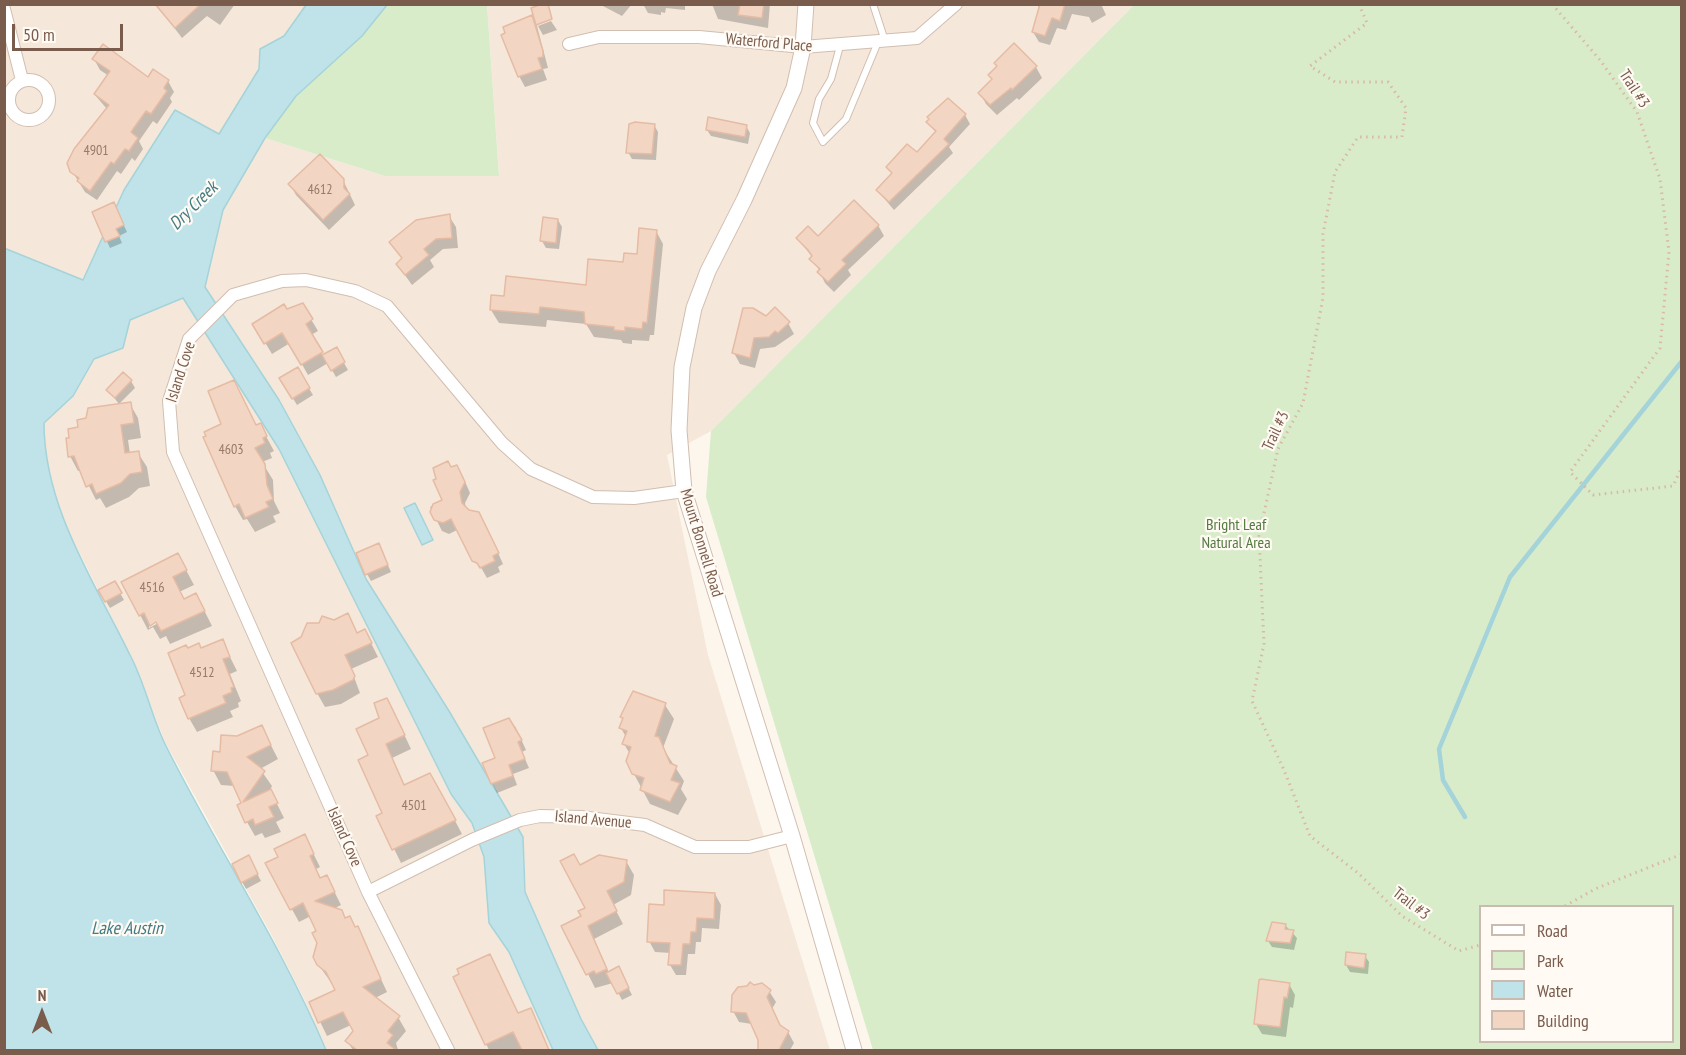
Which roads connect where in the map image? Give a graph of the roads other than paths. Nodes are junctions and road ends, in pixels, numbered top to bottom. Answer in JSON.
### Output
{"nodes":[{"id":1,"x":806,"y":4,"type":"edge"},
{"id":2,"x":873,"y":4,"type":"edge"},
{"id":3,"x":956,"y":4,"type":"edge"},
{"id":4,"x":4,"y":9,"type":"edge"},
{"id":5,"x":881,"y":42,"type":"junction"},
{"id":6,"x":569,"y":44,"type":"dead end"},
{"id":7,"x":840,"y":46,"type":"junction"},
{"id":8,"x":803,"y":47,"type":"junction"},
{"id":9,"x":22,"y":80,"type":"dead end"},
{"id":10,"x":684,"y":490,"type":"junction"},
{"id":11,"x":792,"y":836,"type":"junction"},
{"id":12,"x":369,"y":892,"type":"junction"},
{"id":13,"x":448,"y":1050,"type":"edge"},
{"id":14,"x":854,"y":1050,"type":"edge"}],
"edges":[{"from":1,"to":8,"type":"street","name":"Mount Bonnell Road"},
{"from":2,"to":5,"type":"lane"},
{"from":3,"to":5,"type":"street","name":"Waterford Place"},
{"from":4,"to":9,"type":"street"},
{"from":5,"to":7,"type":"street","name":"Waterford Place"},
{"from":5,"to":7,"type":"lane"},
{"from":6,"to":8,"type":"street","name":"Waterford Place"},
{"from":7,"to":8,"type":"street","name":"Waterford Place"},
{"from":8,"to":10,"type":"street","name":"Mount Bonnell Road"},
{"from":10,"to":11,"type":"street","name":"Mount Bonnell Road"},
{"from":10,"to":12,"type":"street","name":"Island Cove"},
{"from":11,"to":12,"type":"street","name":"Island Avenue"},
{"from":11,"to":14,"type":"street","name":"Mount Bonnell Road"},
{"from":12,"to":13,"type":"street","name":"Island Cove"}]}
